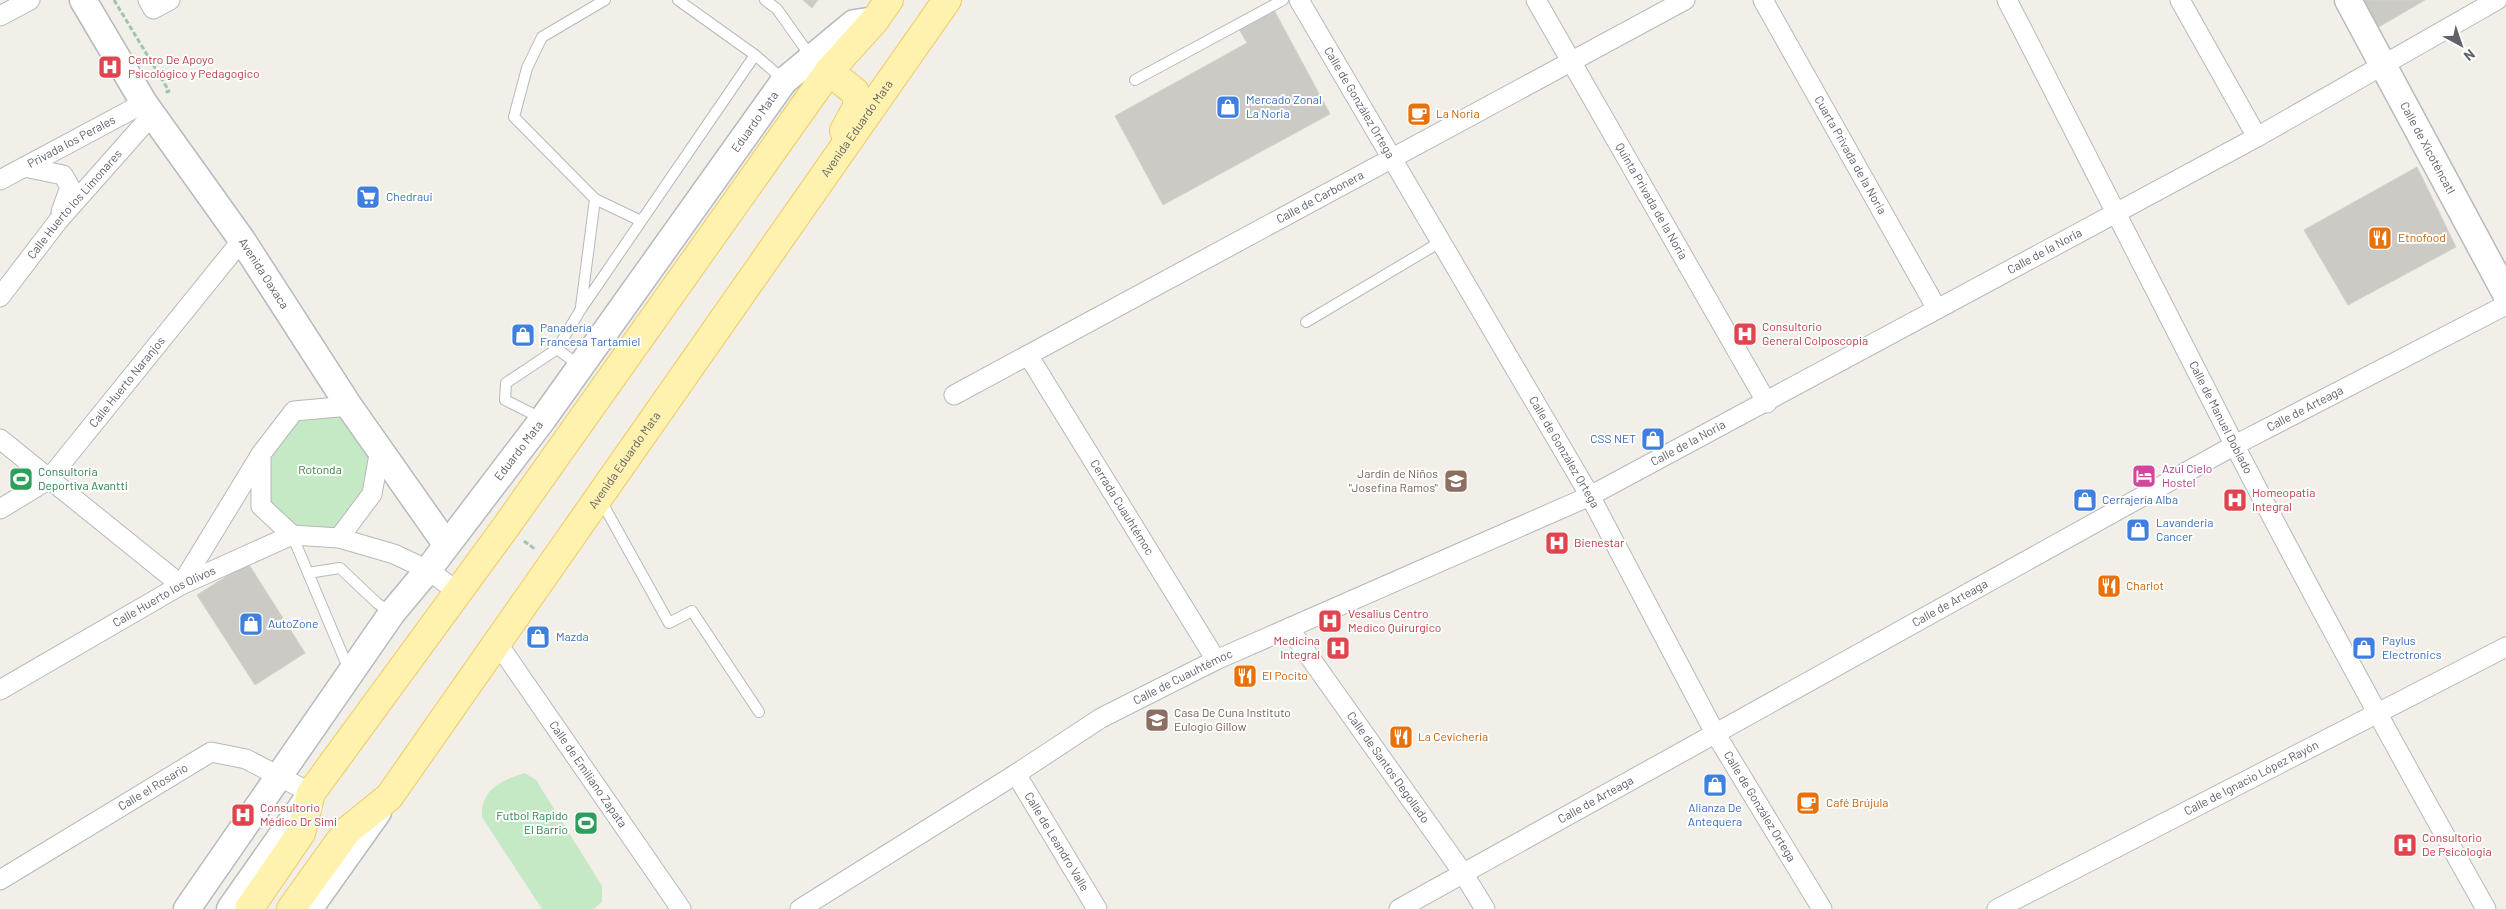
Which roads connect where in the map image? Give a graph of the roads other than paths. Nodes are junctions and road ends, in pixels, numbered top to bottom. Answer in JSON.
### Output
{"nodes":[{"id":1,"x":30,"y":0,"type":"edge"},
{"id":2,"x":83,"y":0,"type":"edge"},
{"id":3,"x":170,"y":0,"type":"edge"},
{"id":4,"x":605,"y":0,"type":"edge"},
{"id":5,"x":678,"y":0,"type":"edge"},
{"id":6,"x":766,"y":0,"type":"edge"},
{"id":7,"x":947,"y":0,"type":"edge"},
{"id":8,"x":1283,"y":0,"type":"edge"},
{"id":9,"x":1299,"y":0,"type":"edge"},
{"id":10,"x":1536,"y":0,"type":"edge"},
{"id":11,"x":1685,"y":0,"type":"edge"},
{"id":12,"x":1763,"y":0,"type":"edge"},
{"id":13,"x":2007,"y":0,"type":"edge"},
{"id":14,"x":2180,"y":0,"type":"edge"},
{"id":15,"x":2348,"y":0,"type":"edge"},
{"id":16,"x":2497,"y":0,"type":"edge"},
{"id":17,"x":150,"y":5,"type":"edge"},
{"id":18,"x":882,"y":10,"type":"edge"},
{"id":19,"x":0,"y":16,"type":"edge"},
{"id":20,"x":755,"y":55,"type":"junction"},
{"id":21,"x":1572,"y":61,"type":"junction"},
{"id":22,"x":820,"y":64,"type":"junction"},
{"id":23,"x":2384,"y":65,"type":"junction"},
{"id":24,"x":1135,"y":80,"type":"dead end"},
{"id":25,"x":784,"y":81,"type":"junction"},
{"id":26,"x":148,"y":109,"type":"junction"},
{"id":27,"x":2256,"y":136,"type":"junction"},
{"id":28,"x":1393,"y":159,"type":"junction"},
{"id":29,"x":24,"y":167,"type":"junction"},
{"id":30,"x":0,"y":180,"type":"edge"},
{"id":31,"x":595,"y":199,"type":"junction"},
{"id":32,"x":2117,"y":210,"type":"junction"},
{"id":33,"x":58,"y":220,"type":"junction"},
{"id":34,"x":641,"y":221,"type":"junction"},
{"id":35,"x":792,"y":222,"type":"junction"},
{"id":36,"x":242,"y":240,"type":"junction"},
{"id":37,"x":1442,"y":241,"type":"junction"},
{"id":38,"x":2506,"y":294,"type":"edge"},
{"id":39,"x":0,"y":297,"type":"edge"},
{"id":40,"x":2506,"y":305,"type":"edge"},
{"id":41,"x":1937,"y":308,"type":"junction"},
{"id":42,"x":581,"y":309,"type":"junction"},
{"id":43,"x":1306,"y":322,"type":"dead end"},
{"id":44,"x":557,"y":349,"type":"junction"},
{"id":45,"x":1028,"y":355,"type":"junction"},
{"id":46,"x":580,"y":366,"type":"junction"},
{"id":47,"x":954,"y":395,"type":"dead end"},
{"id":48,"x":1767,"y":403,"type":"junction"},
{"id":49,"x":349,"y":406,"type":"junction"},
{"id":50,"x":543,"y":419,"type":"junction"},
{"id":51,"x":0,"y":439,"type":"edge"},
{"id":52,"x":2235,"y":445,"type":"junction"},
{"id":53,"x":380,"y":448,"type":"junction"},
{"id":54,"x":261,"y":454,"type":"junction"},
{"id":55,"x":48,"y":480,"type":"junction"},
{"id":56,"x":598,"y":496,"type":"junction"},
{"id":57,"x":1590,"y":496,"type":"junction"},
{"id":58,"x":0,"y":509,"type":"edge"},
{"id":59,"x":292,"y":535,"type":"junction"},
{"id":60,"x":338,"y":538,"type":"junction"},
{"id":61,"x":446,"y":544,"type":"junction"},
{"id":62,"x":428,"y":570,"type":"junction"},
{"id":63,"x":308,"y":573,"type":"junction"},
{"id":64,"x":181,"y":585,"type":"junction"},
{"id":65,"x":458,"y":592,"type":"junction"},
{"id":66,"x":392,"y":613,"type":"junction"},
{"id":67,"x":1289,"y":628,"type":"junction"},
{"id":68,"x":496,"y":641,"type":"junction"},
{"id":69,"x":2506,"y":647,"type":"edge"},
{"id":70,"x":1216,"y":660,"type":"junction"},
{"id":71,"x":351,"y":674,"type":"junction"},
{"id":72,"x":0,"y":690,"type":"edge"},
{"id":73,"x":759,"y":712,"type":"dead end"},
{"id":74,"x":2377,"y":713,"type":"junction"},
{"id":75,"x":1715,"y":733,"type":"junction"},
{"id":76,"x":1016,"y":774,"type":"junction"},
{"id":77,"x":279,"y":777,"type":"junction"},
{"id":78,"x":311,"y":793,"type":"junction"},
{"id":79,"x":389,"y":796,"type":"junction"},
{"id":80,"x":1464,"y":872,"type":"junction"},
{"id":81,"x":0,"y":880,"type":"edge"},
{"id":82,"x":186,"y":909,"type":"edge"},
{"id":83,"x":230,"y":909,"type":"edge"},
{"id":84,"x":250,"y":909,"type":"edge"},
{"id":85,"x":292,"y":909,"type":"edge"},
{"id":86,"x":309,"y":909,"type":"edge"},
{"id":87,"x":681,"y":909,"type":"edge"},
{"id":88,"x":800,"y":909,"type":"edge"},
{"id":89,"x":1097,"y":909,"type":"edge"},
{"id":90,"x":1398,"y":909,"type":"edge"},
{"id":91,"x":1485,"y":909,"type":"edge"},
{"id":92,"x":1822,"y":909,"type":"edge"},
{"id":93,"x":1997,"y":909,"type":"edge"},
{"id":94,"x":2486,"y":909,"type":"edge"}],
"edges":[{"from":1,"to":19,"type":"street"},
{"from":2,"to":26,"type":"street","name":"Avenida Oaxaca"},
{"from":3,"to":17,"type":"street"},
{"from":4,"to":31,"type":"lane"},
{"from":5,"to":20,"type":"lane"},
{"from":6,"to":22,"type":"lane"},
{"from":7,"to":35,"type":"main road","name":"Avenida Eduardo Mata"},
{"from":8,"to":24,"type":"lane"},
{"from":9,"to":28,"type":"street","name":"Calle de González Ortega"},
{"from":10,"to":21,"type":"street","name":"Quinta Privada de la Noria"},
{"from":11,"to":21,"type":"street","name":"Calle de Carbonera"},
{"from":12,"to":41,"type":"street","name":"Cuarta Privada de la Noria"},
{"from":13,"to":32,"type":"street","name":"Calle de Manuel Doblado"},
{"from":14,"to":27,"type":"street"},
{"from":15,"to":23,"type":"street","name":"Calle de Xicoténcatl"},
{"from":16,"to":23,"type":"street","name":"Calle de la Noria"},
{"from":18,"to":22,"type":"main road"},
{"from":20,"to":25,"type":"lane"},
{"from":20,"to":34,"type":"lane"},
{"from":21,"to":28,"type":"street","name":"Calle de Carbonera"},
{"from":21,"to":48,"type":"street","name":"Quinta Privada de la Noria"},
{"from":22,"to":25,"type":"street","name":"Eduardo Mata"},
{"from":22,"to":35,"type":"main road"},
{"from":22,"to":65,"type":"main road"},
{"from":23,"to":27,"type":"street","name":"Calle de la Noria"},
{"from":23,"to":38,"type":"street","name":"Calle de Xicoténcatl"},
{"from":25,"to":46,"type":"street","name":"Eduardo Mata"},
{"from":26,"to":29,"type":"street","name":"Privada los Perales"},
{"from":26,"to":33,"type":"street","name":"Calle Huerto los Limonares"},
{"from":26,"to":36,"type":"street","name":"Avenida Oaxaca"},
{"from":27,"to":32,"type":"street","name":"Calle de la Noria"},
{"from":28,"to":37,"type":"street","name":"Calle de González Ortega"},
{"from":28,"to":45,"type":"street","name":"Calle de Carbonera"},
{"from":29,"to":30,"type":"street","name":"Privada los Perales"},
{"from":29,"to":33,"type":"street"},
{"from":31,"to":34,"type":"lane"},
{"from":31,"to":42,"type":"lane"},
{"from":32,"to":41,"type":"street","name":"Calle de la Noria"},
{"from":32,"to":52,"type":"street","name":"Calle de Manuel Doblado"},
{"from":33,"to":39,"type":"street","name":"Calle Huerto los Limonares"},
{"from":34,"to":42,"type":"lane"},
{"from":35,"to":56,"type":"main road","name":"Avenida Eduardo Mata"},
{"from":36,"to":49,"type":"street","name":"Avenida Oaxaca"},
{"from":36,"to":55,"type":"street","name":"Calle Huerto Naranjos"},
{"from":37,"to":43,"type":"lane"},
{"from":37,"to":57,"type":"street","name":"Calle de González Ortega"},
{"from":40,"to":52,"type":"street","name":"Calle de Arteaga"},
{"from":41,"to":48,"type":"street","name":"Calle de la Noria"},
{"from":42,"to":44,"type":"lane"},
{"from":44,"to":46,"type":"lane"},
{"from":44,"to":50,"type":"lane"},
{"from":45,"to":47,"type":"street","name":"Calle de Carbonera"},
{"from":45,"to":70,"type":"street","name":"Cerrada Cuauhtémoc"},
{"from":46,"to":50,"type":"street","name":"Eduardo Mata"},
{"from":48,"to":57,"type":"street","name":"Calle de la Noria"},
{"from":49,"to":53,"type":"street","name":"Avenida Oaxaca"},
{"from":49,"to":54,"type":"street"},
{"from":50,"to":61,"type":"street","name":"Eduardo Mata"},
{"from":51,"to":55,"type":"street"},
{"from":52,"to":74,"type":"street","name":"Calle de Manuel Doblado"},
{"from":52,"to":75,"type":"street","name":"Calle de Arteaga"},
{"from":53,"to":60,"type":"street"},
{"from":53,"to":61,"type":"street","name":"Avenida Oaxaca"},
{"from":54,"to":59,"type":"street"},
{"from":54,"to":64,"type":"street"},
{"from":55,"to":58,"type":"street","name":"Calle Huerto Naranjos"},
{"from":55,"to":64,"type":"street"},
{"from":56,"to":68,"type":"main road","name":"Avenida Eduardo Mata"},
{"from":56,"to":73,"type":"lane"},
{"from":57,"to":67,"type":"street","name":"Calle de Cuauhtémoc"},
{"from":57,"to":75,"type":"street","name":"Calle de González Ortega"},
{"from":59,"to":60,"type":"street","name":"Calle Huerto los Olivos"},
{"from":59,"to":63,"type":"lane"},
{"from":59,"to":64,"type":"street","name":"Calle Huerto los Olivos"},
{"from":60,"to":62,"type":"street","name":"Calle Huerto los Olivos"},
{"from":61,"to":62,"type":"street","name":"Eduardo Mata"},
{"from":62,"to":65,"type":"street","name":"Calle Huerto los Olivos"},
{"from":62,"to":66,"type":"street","name":"Eduardo Mata"},
{"from":63,"to":66,"type":"lane"},
{"from":63,"to":71,"type":"lane"},
{"from":64,"to":72,"type":"street","name":"Calle Huerto los Olivos"},
{"from":65,"to":78,"type":"main road"},
{"from":66,"to":71,"type":"street","name":"Eduardo Mata"},
{"from":67,"to":70,"type":"street","name":"Calle de Cuauhtémoc"},
{"from":67,"to":80,"type":"street","name":"Calle de Santos Degollado"},
{"from":68,"to":79,"type":"main road","name":"Avenida Eduardo Mata"},
{"from":68,"to":87,"type":"street","name":"Calle de Emiliano Zapata"},
{"from":69,"to":74,"type":"street","name":"Calle de Ignacio López Rayón"},
{"from":70,"to":76,"type":"street","name":"Calle de Cuauhtémoc"},
{"from":71,"to":77,"type":"street","name":"Eduardo Mata"},
{"from":74,"to":93,"type":"street","name":"Calle de Ignacio López Rayón"},
{"from":74,"to":94,"type":"street","name":"Calle de Manuel Doblado"},
{"from":75,"to":80,"type":"street","name":"Calle de Arteaga"},
{"from":75,"to":92,"type":"street","name":"Calle de González Ortega"},
{"from":76,"to":88,"type":"street","name":"Calle de Cuauhtémoc"},
{"from":76,"to":89,"type":"street","name":"Calle de Leandro Valle"},
{"from":77,"to":78,"type":"street","name":"Calle el Rosario"},
{"from":77,"to":81,"type":"street","name":"Calle el Rosario"},
{"from":77,"to":82,"type":"street","name":"Eduardo Mata"},
{"from":78,"to":83,"type":"street"},
{"from":78,"to":84,"type":"main road"},
{"from":79,"to":85,"type":"main road","name":"Avenida Eduardo Mata"},
{"from":79,"to":86,"type":"street"},
{"from":80,"to":90,"type":"street","name":"Calle de Arteaga"},
{"from":80,"to":91,"type":"street","name":"Calle de Santos Degollado"}]}
